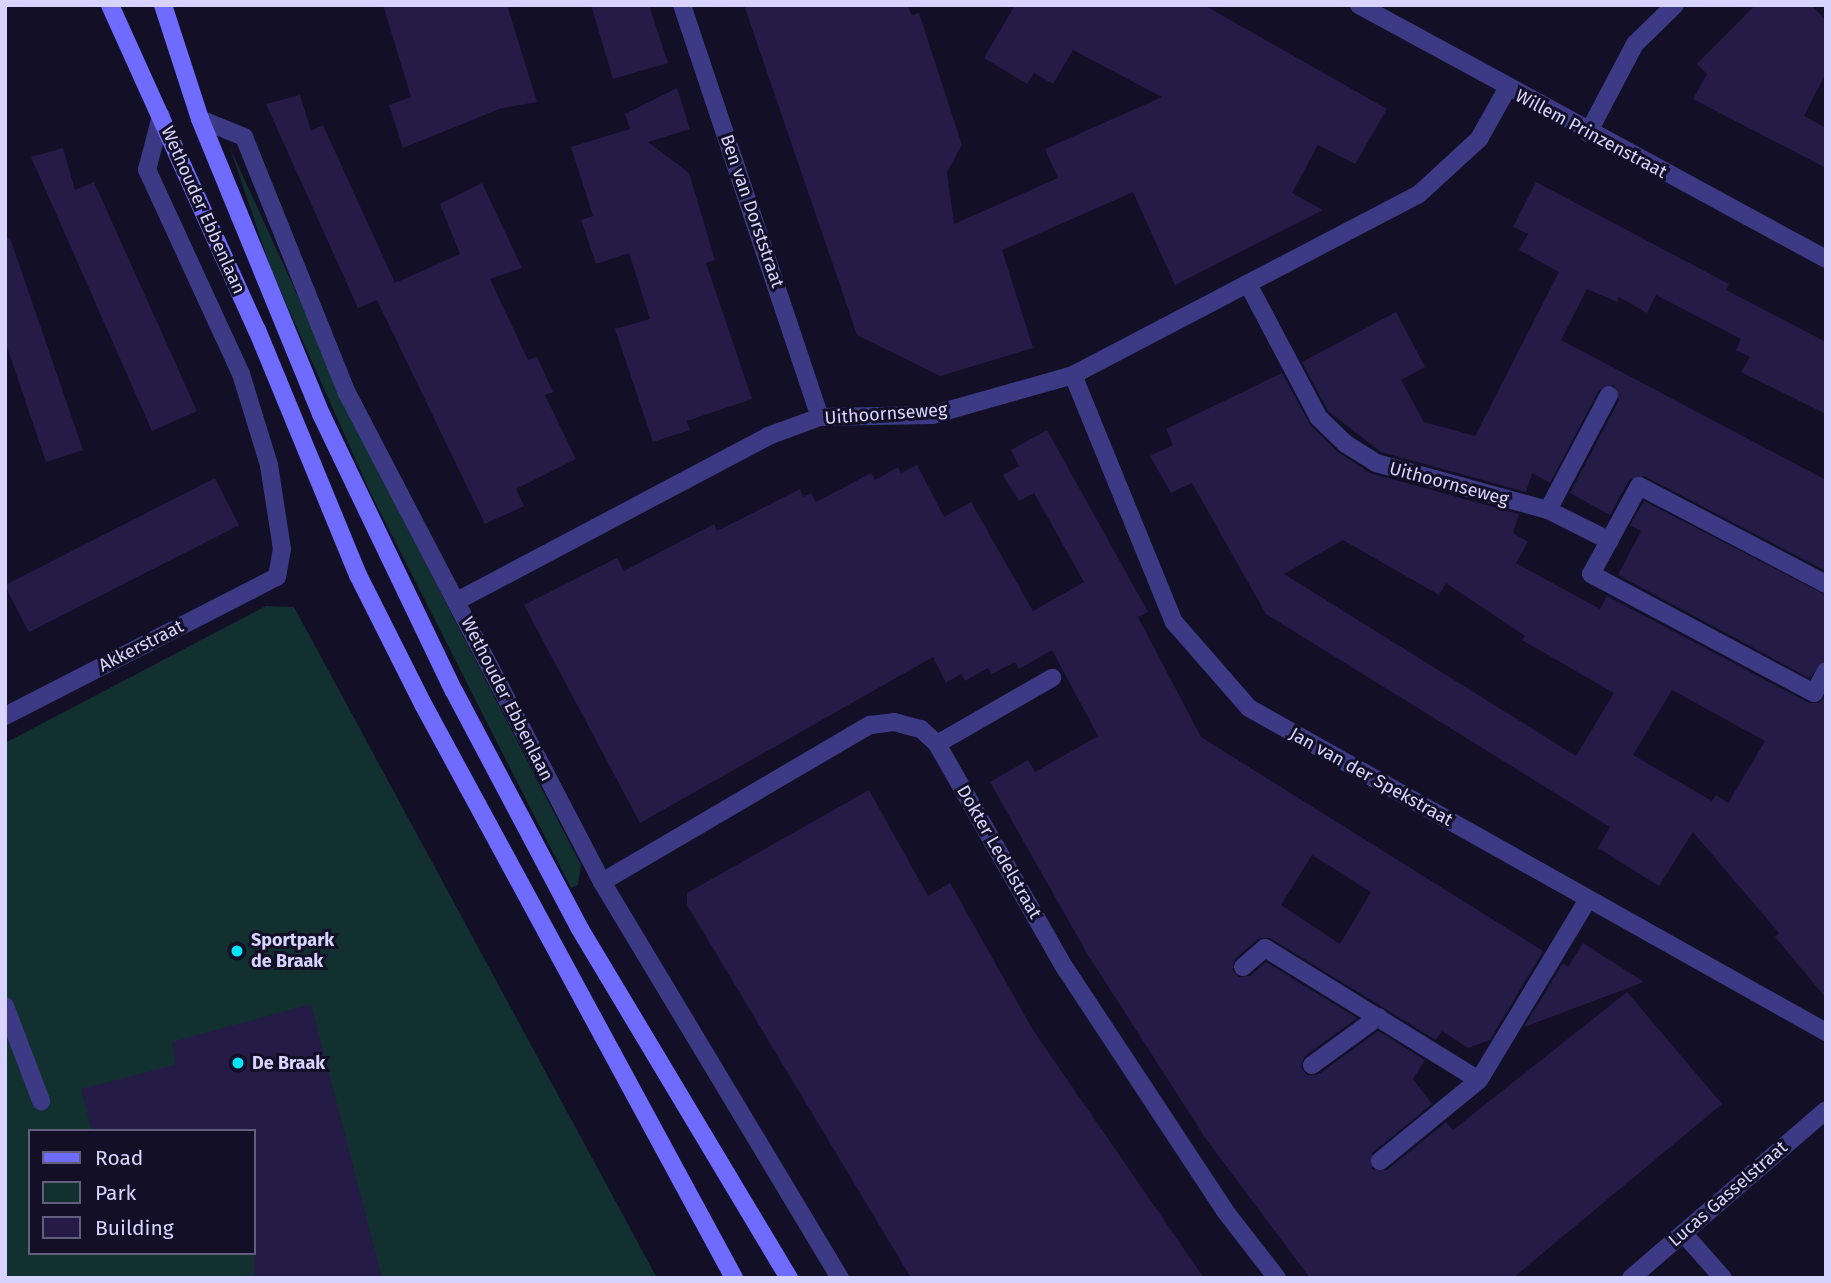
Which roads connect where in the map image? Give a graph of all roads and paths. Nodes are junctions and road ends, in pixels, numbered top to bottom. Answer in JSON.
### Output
{"nodes":[{"id":1,"x":110,"y":5,"type":"edge"},
{"id":2,"x":163,"y":5,"type":"edge"},
{"id":3,"x":682,"y":5,"type":"edge"},
{"id":4,"x":1359,"y":5,"type":"edge"},
{"id":5,"x":1675,"y":5,"type":"edge"},
{"id":6,"x":1507,"y":89,"type":"junction"},
{"id":7,"x":162,"y":116,"type":"junction"},
{"id":8,"x":200,"y":119,"type":"junction"},
{"id":9,"x":1588,"y":133,"type":"junction"},
{"id":10,"x":1826,"y":259,"type":"edge"},
{"id":11,"x":1250,"y":286,"type":"junction"},
{"id":12,"x":1073,"y":375,"type":"junction"},
{"id":13,"x":1609,"y":395,"type":"dead end"},
{"id":14,"x":820,"y":417,"type":"junction"},
{"id":15,"x":1548,"y":510,"type":"junction"},
{"id":16,"x":1609,"y":541,"type":"junction"},
{"id":17,"x":277,"y":577,"type":"joint"},
{"id":18,"x":1826,"y":584,"type":"edge"},
{"id":19,"x":457,"y":601,"type":"junction"},
{"id":20,"x":1826,"y":671,"type":"edge"},
{"id":21,"x":1052,"y":678,"type":"dead end"},
{"id":22,"x":5,"y":716,"type":"edge"},
{"id":23,"x":937,"y":744,"type":"junction"},
{"id":24,"x":602,"y":882,"type":"junction"},
{"id":25,"x":1588,"y":899,"type":"junction"},
{"id":26,"x":1243,"y":967,"type":"dead end"},
{"id":27,"x":5,"y":1006,"type":"edge"},
{"id":28,"x":1378,"y":1017,"type":"junction"},
{"id":29,"x":1826,"y":1032,"type":"edge"},
{"id":30,"x":1312,"y":1065,"type":"dead end"},
{"id":31,"x":1479,"y":1080,"type":"junction"},
{"id":32,"x":41,"y":1101,"type":"dead end"},
{"id":33,"x":1826,"y":1110,"type":"edge"},
{"id":34,"x":1380,"y":1161,"type":"dead end"},
{"id":35,"x":1683,"y":1233,"type":"junction"},
{"id":36,"x":734,"y":1278,"type":"edge"},
{"id":37,"x":789,"y":1278,"type":"edge"},
{"id":38,"x":840,"y":1278,"type":"edge"},
{"id":39,"x":1277,"y":1278,"type":"edge"},
{"id":40,"x":1631,"y":1278,"type":"edge"},
{"id":41,"x":1723,"y":1278,"type":"edge"}],
"edges":[{"from":1,"to":7,"type":"main road","name":"Wethouder Ebbenlaan"},
{"from":2,"to":8,"type":"main road","name":"Wethouder Ebbenlaan"},
{"from":3,"to":14,"type":"street","name":"Ben van Dorststraat"},
{"from":4,"to":6,"type":"street","name":"Willem Prinzenstraat"},
{"from":5,"to":9,"type":"street"},
{"from":6,"to":9,"type":"street","name":"Willem Prinzenstraat"},
{"from":6,"to":11,"type":"street","name":"Uithoornseweg"},
{"from":7,"to":17,"type":"street","name":"Wethouder Ebbenlaan"},
{"from":7,"to":36,"type":"main road","name":"Wethouder Ebbenlaan"},
{"from":8,"to":19,"type":"street","name":"Wethouder Ebbenlaan"},
{"from":8,"to":37,"type":"main road","name":"Wethouder Ebbenlaan"},
{"from":9,"to":10,"type":"street","name":"Willem Prinzenstraat"},
{"from":11,"to":12,"type":"street","name":"Uithoornseweg"},
{"from":11,"to":15,"type":"street","name":"Uithoornseweg"},
{"from":12,"to":14,"type":"street","name":"Uithoornseweg"},
{"from":12,"to":25,"type":"street","name":"Jan van der Spekstraat"},
{"from":13,"to":15,"type":"street"},
{"from":14,"to":19,"type":"street","name":"Uithoornseweg"},
{"from":15,"to":16,"type":"street","name":"Uithoornseweg"},
{"from":16,"to":18,"type":"street"},
{"from":16,"to":20,"type":"street"},
{"from":17,"to":22,"type":"street","name":"Akkerstraat"},
{"from":19,"to":24,"type":"street","name":"Wethouder Ebbenlaan"},
{"from":21,"to":23,"type":"street"},
{"from":23,"to":24,"type":"street","name":"Dokter Ledelstraat"},
{"from":23,"to":39,"type":"street","name":"Dokter Ledelstraat"},
{"from":24,"to":38,"type":"street","name":"Wethouder Ebbenlaan"},
{"from":25,"to":29,"type":"street","name":"Jan van der Spekstraat"},
{"from":25,"to":31,"type":"street"},
{"from":26,"to":28,"type":"street"},
{"from":27,"to":32,"type":"street"},
{"from":28,"to":30,"type":"street"},
{"from":28,"to":31,"type":"street"},
{"from":31,"to":34,"type":"street"},
{"from":33,"to":35,"type":"street","name":"Lucas Gasselstraat"},
{"from":35,"to":40,"type":"street","name":"Lucas Gasselstraat"},
{"from":35,"to":41,"type":"street"}]}
